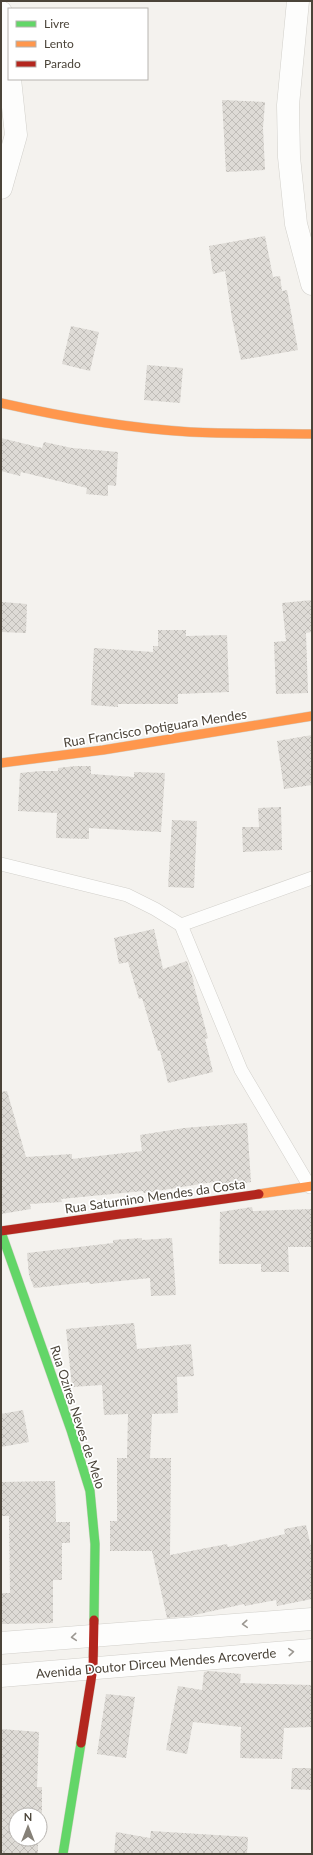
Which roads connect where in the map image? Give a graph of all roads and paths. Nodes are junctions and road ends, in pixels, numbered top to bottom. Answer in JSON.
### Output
{"nodes":[{"id":1,"x":298,"y":1,"type":"edge"},
{"id":2,"x":1,"y":12,"type":"edge"},
{"id":3,"x":8,"y":65,"type":"edge"},
{"id":4,"x":10,"y":80,"type":"edge"},
{"id":5,"x":1,"y":188,"type":"edge"},
{"id":6,"x":312,"y":284,"type":"edge"},
{"id":7,"x":1,"y":403,"type":"edge"},
{"id":8,"x":312,"y":434,"type":"edge"},
{"id":9,"x":312,"y":716,"type":"edge"},
{"id":10,"x":1,"y":763,"type":"edge"},
{"id":11,"x":1,"y":864,"type":"edge"},
{"id":12,"x":312,"y":878,"type":"edge"},
{"id":13,"x":181,"y":925,"type":"junction"},
{"id":14,"x":311,"y":1187,"type":"edge"},
{"id":15,"x":1,"y":1232,"type":"edge"},
{"id":16,"x":312,"y":1618,"type":"edge"},
{"id":17,"x":95,"y":1635,"type":"junction"},
{"id":18,"x":1,"y":1643,"type":"edge"},
{"id":19,"x":312,"y":1650,"type":"edge"},
{"id":20,"x":93,"y":1668,"type":"junction"},
{"id":21,"x":1,"y":1676,"type":"edge"},
{"id":22,"x":63,"y":1854,"type":"edge"}],
"edges":[{"from":1,"to":6,"type":"street"},
{"from":2,"to":3,"type":"street"},
{"from":4,"to":5,"type":"street"},
{"from":7,"to":8,"type":"street"},
{"from":9,"to":10,"type":"street","name":"Rua Francisco Potiguara Mendes"},
{"from":11,"to":13,"type":"lane"},
{"from":12,"to":13,"type":"lane"},
{"from":13,"to":14,"type":"lane"},
{"from":14,"to":15,"type":"street","name":"Rua Saturnino Mendes da Costa"},
{"from":15,"to":17,"type":"street","name":"Rua Ozires Neves de Melo"},
{"from":16,"to":17,"type":"street","one_way":true},
{"from":17,"to":18,"type":"street","one_way":true},
{"from":17,"to":20,"type":"street","name":"Rua Ozires Neves de Melo"},
{"from":20,"to":19,"type":"street","name":"Avenida Doutor Dirceu Mendes Arcoverde","one_way":true},
{"from":20,"to":21,"type":"street","name":"Avenida Doutor Dirceu Mendes Arcoverde"},
{"from":20,"to":22,"type":"street","name":"Rua Ozires Neves de Melo"}]}
